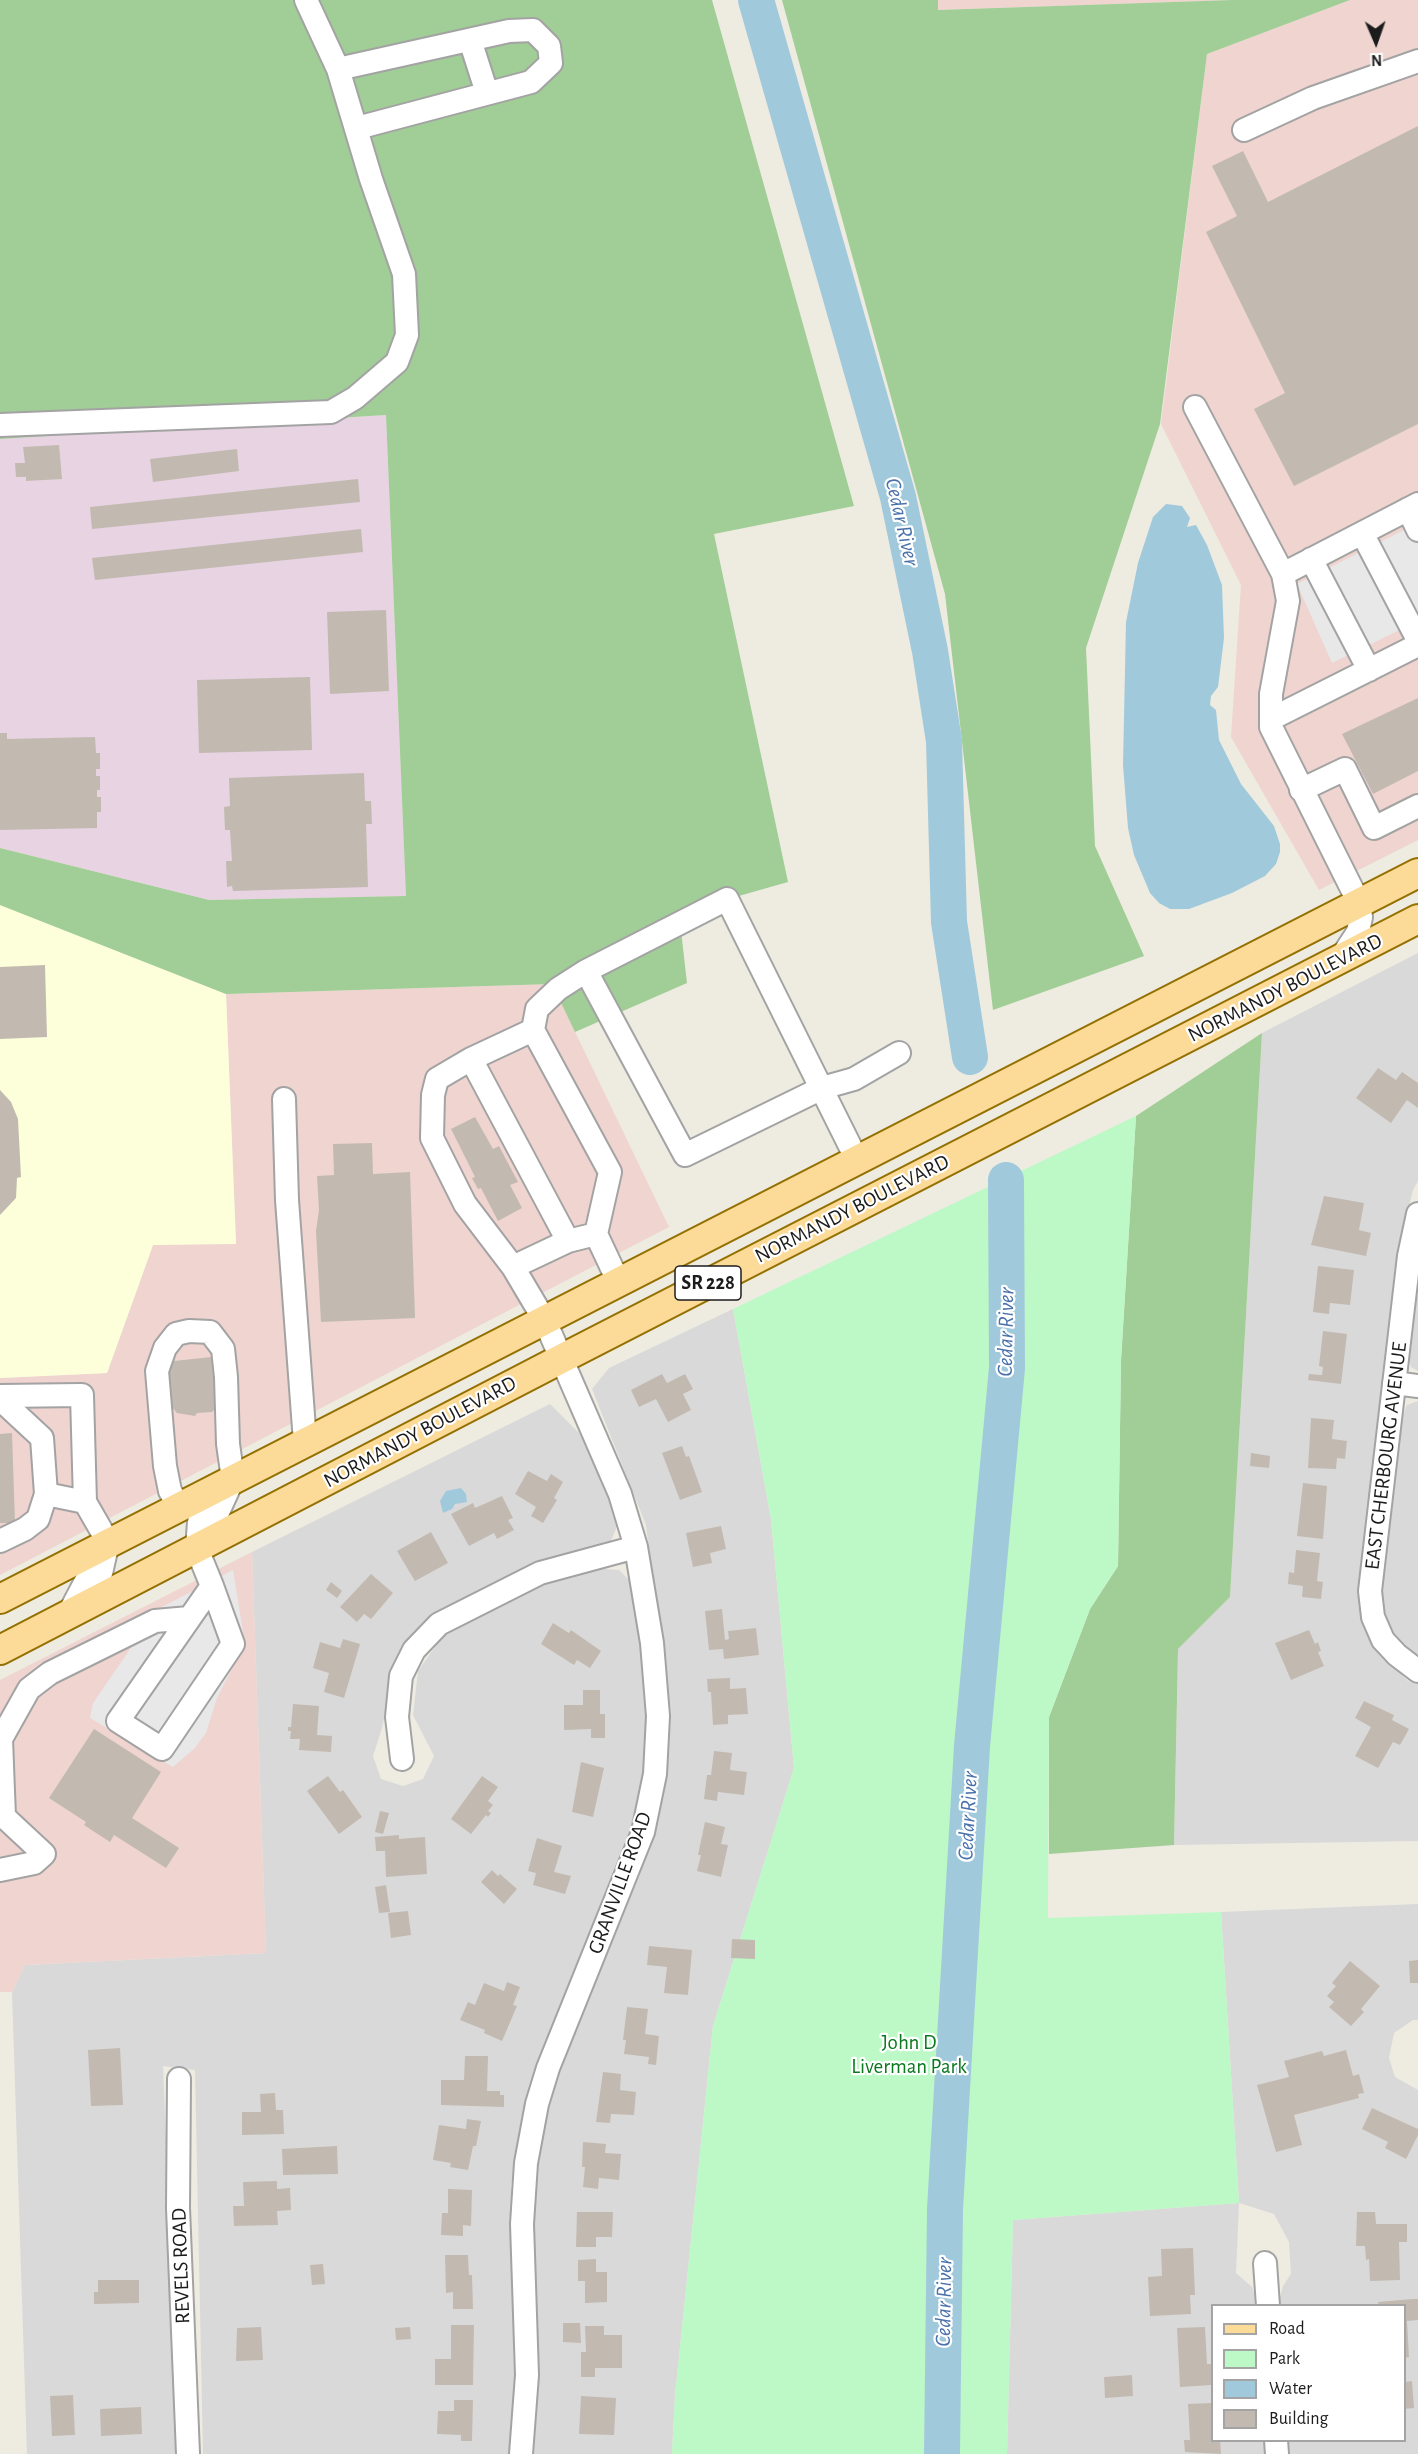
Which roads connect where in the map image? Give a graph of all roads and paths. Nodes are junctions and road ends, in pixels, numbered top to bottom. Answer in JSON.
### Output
{"nodes":[{"id":1,"x":306,"y":0,"type":"edge"},
{"id":2,"x":470,"y":40,"type":"junction"},
{"id":3,"x":1418,"y":61,"type":"edge"},
{"id":4,"x":338,"y":69,"type":"junction"},
{"id":5,"x":487,"y":93,"type":"junction"},
{"id":6,"x":357,"y":128,"type":"junction"},
{"id":7,"x":1244,"y":130,"type":"dead end"},
{"id":8,"x":1195,"y":407,"type":"dead end"},
{"id":9,"x":0,"y":425,"type":"edge"},
{"id":10,"x":1413,"y":507,"type":"edge"},
{"id":11,"x":1418,"y":530,"type":"edge"},
{"id":12,"x":1362,"y":533,"type":"junction"},
{"id":13,"x":1311,"y":559,"type":"junction"},
{"id":14,"x":1282,"y":573,"type":"junction"},
{"id":15,"x":1418,"y":640,"type":"edge"},
{"id":16,"x":1418,"y":645,"type":"edge"},
{"id":17,"x":1369,"y":670,"type":"junction"},
{"id":18,"x":1271,"y":719,"type":"junction"},
{"id":19,"x":1301,"y":790,"type":"junction"},
{"id":20,"x":1418,"y":806,"type":"edge"},
{"id":21,"x":1418,"y":873,"type":"edge"},
{"id":22,"x":1359,"y":903,"type":"junction"},
{"id":23,"x":1418,"y":920,"type":"edge"},
{"id":24,"x":1341,"y":958,"type":"junction"},
{"id":25,"x":586,"y":971,"type":"junction"},
{"id":26,"x":533,"y":1030,"type":"junction"},
{"id":27,"x":899,"y":1053,"type":"dead end"},
{"id":28,"x":471,"y":1059,"type":"junction"},
{"id":29,"x":822,"y":1088,"type":"junction"},
{"id":30,"x":284,"y":1099,"type":"dead end"},
{"id":31,"x":858,"y":1162,"type":"junction"},
{"id":32,"x":1418,"y":1214,"type":"edge"},
{"id":33,"x":596,"y":1234,"type":"junction"},
{"id":34,"x":568,"y":1241,"type":"junction"},
{"id":35,"x":513,"y":1267,"type":"junction"},
{"id":36,"x":724,"y":1275,"type":"junction"},
{"id":37,"x":619,"y":1283,"type":"junction"},
{"id":38,"x":545,"y":1321,"type":"junction"},
{"id":39,"x":561,"y":1359,"type":"junction"},
{"id":40,"x":1394,"y":1383,"type":"junction"},
{"id":41,"x":1418,"y":1386,"type":"edge"},
{"id":42,"x":0,"y":1398,"type":"edge"},
{"id":43,"x":305,"y":1442,"type":"junction"},
{"id":44,"x":233,"y":1479,"type":"junction"},
{"id":45,"x":46,"y":1494,"type":"junction"},
{"id":46,"x":85,"y":1502,"type":"junction"},
{"id":47,"x":179,"y":1506,"type":"junction"},
{"id":48,"x":0,"y":1541,"type":"edge"},
{"id":49,"x":108,"y":1542,"type":"junction"},
{"id":50,"x":636,"y":1547,"type":"junction"},
{"id":51,"x":197,"y":1549,"type":"junction"},
{"id":52,"x":212,"y":1586,"type":"junction"},
{"id":53,"x":0,"y":1599,"type":"edge"},
{"id":54,"x":67,"y":1617,"type":"junction"},
{"id":55,"x":189,"y":1618,"type":"junction"},
{"id":56,"x":0,"y":1650,"type":"edge"},
{"id":57,"x":1418,"y":1671,"type":"edge"},
{"id":58,"x":402,"y":1759,"type":"dead end"},
{"id":59,"x":2,"y":1815,"type":"edge"},
{"id":60,"x":0,"y":1870,"type":"edge"},
{"id":61,"x":178,"y":2079,"type":"dead end"},
{"id":62,"x":1265,"y":2263,"type":"dead end"},
{"id":63,"x":1268,"y":2304,"type":"edge"},
{"id":64,"x":188,"y":2454,"type":"edge"},
{"id":65,"x":521,"y":2454,"type":"edge"}],
"edges":[{"from":1,"to":4,"type":"street"},
{"from":2,"to":4,"type":"street"},
{"from":2,"to":5,"type":"street"},
{"from":2,"to":5,"type":"street"},
{"from":3,"to":7,"type":"street"},
{"from":4,"to":6,"type":"street"},
{"from":5,"to":6,"type":"street"},
{"from":6,"to":9,"type":"street"},
{"from":8,"to":14,"type":"street"},
{"from":10,"to":11,"type":"street"},
{"from":10,"to":12,"type":"street"},
{"from":12,"to":13,"type":"street"},
{"from":12,"to":15,"type":"street"},
{"from":13,"to":14,"type":"street"},
{"from":13,"to":17,"type":"street"},
{"from":14,"to":18,"type":"street"},
{"from":16,"to":17,"type":"street"},
{"from":17,"to":18,"type":"street"},
{"from":18,"to":19,"type":"street"},
{"from":19,"to":20,"type":"street"},
{"from":19,"to":22,"type":"street"},
{"from":21,"to":22,"type":"main road","name":"NORMANDY BOULEVARD","number":"SR 228"},
{"from":22,"to":24,"type":"street"},
{"from":22,"to":31,"type":"main road","name":"NORMANDY BOULEVARD","number":"SR 228"},
{"from":23,"to":24,"type":"main road","name":"NORMANDY BOULEVARD","number":"SR 228"},
{"from":24,"to":36,"type":"main road","name":"NORMANDY BOULEVARD","number":"SR 228"},
{"from":25,"to":26,"type":"street"},
{"from":25,"to":29,"type":"street"},
{"from":25,"to":29,"type":"street"},
{"from":26,"to":28,"type":"street"},
{"from":26,"to":33,"type":"street"},
{"from":27,"to":29,"type":"street"},
{"from":28,"to":34,"type":"street"},
{"from":28,"to":35,"type":"street","name":"GRANVILLE ROAD"},
{"from":29,"to":31,"type":"street"},
{"from":30,"to":43,"type":"street"},
{"from":31,"to":36,"type":"main road"},
{"from":31,"to":37,"type":"main road","name":"NORMANDY BOULEVARD","number":"SR 228"},
{"from":32,"to":40,"type":"street","name":"EAST CHERBOURG AVENUE"},
{"from":33,"to":34,"type":"street"},
{"from":33,"to":37,"type":"street"},
{"from":34,"to":35,"type":"street"},
{"from":35,"to":38,"type":"street","name":"GRANVILLE ROAD"},
{"from":36,"to":39,"type":"main road","name":"NORMANDY BOULEVARD","number":"SR 228"},
{"from":37,"to":38,"type":"main road","name":"NORMANDY BOULEVARD","number":"SR 228"},
{"from":38,"to":39,"type":"street","name":"GRANVILLE ROAD"},
{"from":38,"to":43,"type":"main road","name":"NORMANDY BOULEVARD","number":"SR 228"},
{"from":39,"to":50,"type":"street","name":"GRANVILLE ROAD"},
{"from":39,"to":51,"type":"main road","name":"NORMANDY BOULEVARD","number":"SR 228"},
{"from":40,"to":41,"type":"street"},
{"from":40,"to":57,"type":"street","name":"EAST CHERBOURG AVENUE"},
{"from":42,"to":45,"type":"street"},
{"from":42,"to":46,"type":"street"},
{"from":43,"to":44,"type":"main road","name":"NORMANDY BOULEVARD","number":"SR 228"},
{"from":44,"to":47,"type":"main road","name":"NORMANDY BOULEVARD","number":"SR 228"},
{"from":44,"to":47,"type":"street"},
{"from":44,"to":51,"type":"street"},
{"from":45,"to":46,"type":"street"},
{"from":45,"to":48,"type":"street"},
{"from":46,"to":49,"type":"street"},
{"from":47,"to":49,"type":"main road","name":"NORMANDY BOULEVARD","number":"SR 228"},
{"from":49,"to":53,"type":"main road","name":"NORMANDY BOULEVARD","number":"SR 228"},
{"from":49,"to":54,"type":"street"},
{"from":50,"to":58,"type":"street"},
{"from":50,"to":65,"type":"street","name":"GRANVILLE ROAD"},
{"from":51,"to":52,"type":"street"},
{"from":51,"to":54,"type":"main road","name":"NORMANDY BOULEVARD","number":"SR 228"},
{"from":52,"to":55,"type":"street"},
{"from":52,"to":55,"type":"street"},
{"from":54,"to":56,"type":"main road","name":"NORMANDY BOULEVARD","number":"SR 228"},
{"from":55,"to":59,"type":"street"},
{"from":59,"to":60,"type":"street"},
{"from":61,"to":64,"type":"street","name":"REVELS ROAD"},
{"from":62,"to":63,"type":"street"}]}
